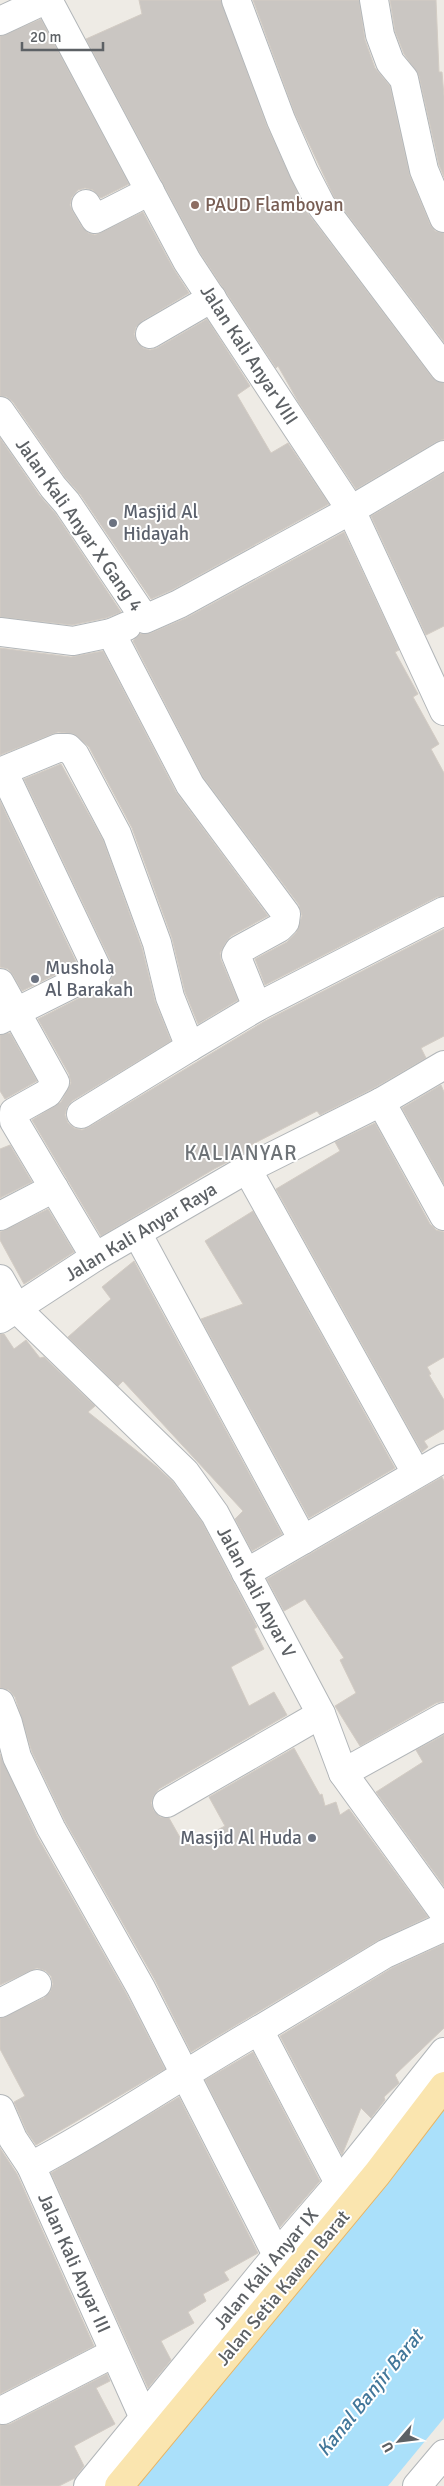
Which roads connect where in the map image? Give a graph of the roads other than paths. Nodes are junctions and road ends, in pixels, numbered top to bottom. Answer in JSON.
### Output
{"nodes":[{"id":1,"x":47,"y":0,"type":"edge"},
{"id":2,"x":236,"y":0,"type":"edge"},
{"id":3,"x":374,"y":0,"type":"edge"},
{"id":4,"x":0,"y":21,"type":"edge"},
{"id":5,"x":150,"y":191,"type":"junction"},
{"id":6,"x":86,"y":204,"type":"dead end"},
{"id":7,"x":444,"y":218,"type":"edge"},
{"id":8,"x":212,"y":298,"type":"junction"},
{"id":9,"x":150,"y":334,"type":"dead end"},
{"id":10,"x":444,"y":368,"type":"edge"},
{"id":11,"x":0,"y":412,"type":"edge"},
{"id":12,"x":444,"y":455,"type":"edge"},
{"id":13,"x":351,"y":510,"type":"junction"},
{"id":14,"x":144,"y":619,"type":"junction"},
{"id":15,"x":0,"y":632,"type":"edge"},
{"id":16,"x":110,"y":633,"type":"junction"},
{"id":17,"x":444,"y":712,"type":"edge"},
{"id":18,"x":2,"y":771,"type":"edge"},
{"id":19,"x":444,"y":911,"type":"edge"},
{"id":20,"x":0,"y":983,"type":"edge"},
{"id":21,"x":257,"y":1007,"type":"junction"},
{"id":22,"x":8,"y":1016,"type":"edge"},
{"id":23,"x":190,"y":1046,"type":"junction"},
{"id":24,"x":444,"y":1065,"type":"edge"},
{"id":25,"x":381,"y":1102,"type":"junction"},
{"id":26,"x":81,"y":1114,"type":"dead end"},
{"id":27,"x":7,"y":1125,"type":"edge"},
{"id":28,"x":247,"y":1169,"type":"junction"},
{"id":29,"x":54,"y":1188,"type":"junction"},
{"id":30,"x":0,"y":1216,"type":"edge"},
{"id":31,"x":444,"y":1216,"type":"edge"},
{"id":32,"x":137,"y":1234,"type":"junction"},
{"id":33,"x":95,"y":1258,"type":"junction"},
{"id":34,"x":0,"y":1279,"type":"edge"},
{"id":35,"x":8,"y":1314,"type":"edge"},
{"id":36,"x":444,"y":1458,"type":"edge"},
{"id":37,"x":416,"y":1473,"type":"junction"},
{"id":38,"x":303,"y":1540,"type":"junction"},
{"id":39,"x":246,"y":1574,"type":"junction"},
{"id":40,"x":0,"y":1703,"type":"edge"},
{"id":41,"x":322,"y":1714,"type":"junction"},
{"id":42,"x":444,"y":1717,"type":"edge"},
{"id":43,"x":343,"y":1773,"type":"junction"},
{"id":44,"x":167,"y":1803,"type":"dead end"},
{"id":45,"x":444,"y":1913,"type":"edge"},
{"id":46,"x":444,"y":1927,"type":"edge"},
{"id":47,"x":37,"y":1984,"type":"dead end"},
{"id":48,"x":0,"y":2003,"type":"edge"},
{"id":49,"x":260,"y":2030,"type":"junction"},
{"id":50,"x":444,"y":2052,"type":"edge"},
{"id":51,"x":186,"y":2072,"type":"junction"},
{"id":52,"x":444,"y":2086,"type":"edge"},
{"id":53,"x":0,"y":2109,"type":"edge"},
{"id":54,"x":6,"y":2142,"type":"edge"},
{"id":55,"x":31,"y":2166,"type":"junction"},
{"id":56,"x":339,"y":2183,"type":"junction"},
{"id":57,"x":277,"y":2255,"type":"junction"},
{"id":58,"x":114,"y":2353,"type":"junction"},
{"id":59,"x":3,"y":2410,"type":"dead end"},
{"id":60,"x":144,"y":2418,"type":"junction"},
{"id":61,"x":444,"y":2454,"type":"edge"},
{"id":62,"x":88,"y":2486,"type":"edge"},
{"id":63,"x":119,"y":2486,"type":"edge"},
{"id":64,"x":417,"y":2486,"type":"edge"}],
"edges":[{"from":1,"to":4,"type":"street"},
{"from":1,"to":5,"type":"street","name":"Jalan Kali Anyar VIII"},
{"from":2,"to":10,"type":"street"},
{"from":3,"to":7,"type":"street"},
{"from":5,"to":6,"type":"street"},
{"from":5,"to":8,"type":"street","name":"Jalan Kali Anyar VIII"},
{"from":8,"to":9,"type":"street"},
{"from":8,"to":13,"type":"street","name":"Jalan Kali Anyar VIII"},
{"from":11,"to":14,"type":"street","name":"Jalan Kali Anyar X Gang 4"},
{"from":12,"to":13,"type":"street","name":"Jalan Kali Anyar X Gang 4"},
{"from":13,"to":14,"type":"street","name":"Jalan Kali Anyar X Gang 4"},
{"from":13,"to":17,"type":"street","name":"Jalan Kali Anyar VIII"},
{"from":14,"to":16,"type":"street"},
{"from":15,"to":16,"type":"street"},
{"from":16,"to":21,"type":"street"},
{"from":18,"to":22,"type":"street"},
{"from":18,"to":23,"type":"street"},
{"from":19,"to":21,"type":"street"},
{"from":20,"to":22,"type":"street"},
{"from":21,"to":23,"type":"street"},
{"from":22,"to":27,"type":"street"},
{"from":23,"to":26,"type":"street"},
{"from":24,"to":25,"type":"street","name":"Jalan Kali Anyar Raya"},
{"from":25,"to":28,"type":"street","name":"Jalan Kali Anyar Raya"},
{"from":25,"to":31,"type":"street"},
{"from":27,"to":29,"type":"street"},
{"from":28,"to":32,"type":"street","name":"Jalan Kali Anyar Raya"},
{"from":28,"to":37,"type":"street"},
{"from":29,"to":30,"type":"street"},
{"from":29,"to":33,"type":"street"},
{"from":32,"to":33,"type":"street","name":"Jalan Kali Anyar Raya"},
{"from":32,"to":38,"type":"street"},
{"from":33,"to":35,"type":"street","name":"Jalan Kali Anyar Raya"},
{"from":34,"to":35,"type":"street","name":"Jalan Kali Anyar V"},
{"from":35,"to":39,"type":"street","name":"Jalan Kali Anyar V"},
{"from":36,"to":37,"type":"street"},
{"from":37,"to":38,"type":"street"},
{"from":38,"to":39,"type":"street"},
{"from":39,"to":41,"type":"street","name":"Jalan Kali Anyar V"},
{"from":40,"to":51,"type":"street"},
{"from":41,"to":43,"type":"street","name":"Jalan Kali Anyar V"},
{"from":41,"to":44,"type":"street"},
{"from":42,"to":43,"type":"street"},
{"from":43,"to":45,"type":"street","name":"Jalan Kali Anyar V"},
{"from":46,"to":49,"type":"street"},
{"from":47,"to":48,"type":"street"},
{"from":49,"to":51,"type":"street"},
{"from":49,"to":56,"type":"street"},
{"from":50,"to":56,"type":"street","name":"Jalan Kali Anyar IX"},
{"from":51,"to":55,"type":"street"},
{"from":51,"to":57,"type":"street"},
{"from":52,"to":63,"type":"main road","name":"Jalan Setia Kawan Barat"},
{"from":53,"to":54,"type":"street","name":"Jalan Kali Anyar III"},
{"from":54,"to":55,"type":"street","name":"Jalan Kali Anyar III"},
{"from":55,"to":58,"type":"street","name":"Jalan Kali Anyar III"},
{"from":56,"to":57,"type":"street","name":"Jalan Kali Anyar IX"},
{"from":57,"to":60,"type":"street","name":"Jalan Kali Anyar IX"},
{"from":58,"to":59,"type":"street"},
{"from":58,"to":60,"type":"street","name":"Jalan Kali Anyar III"},
{"from":60,"to":62,"type":"street","name":"Jalan Kali Anyar IX"},
{"from":61,"to":64,"type":"street"}]}
